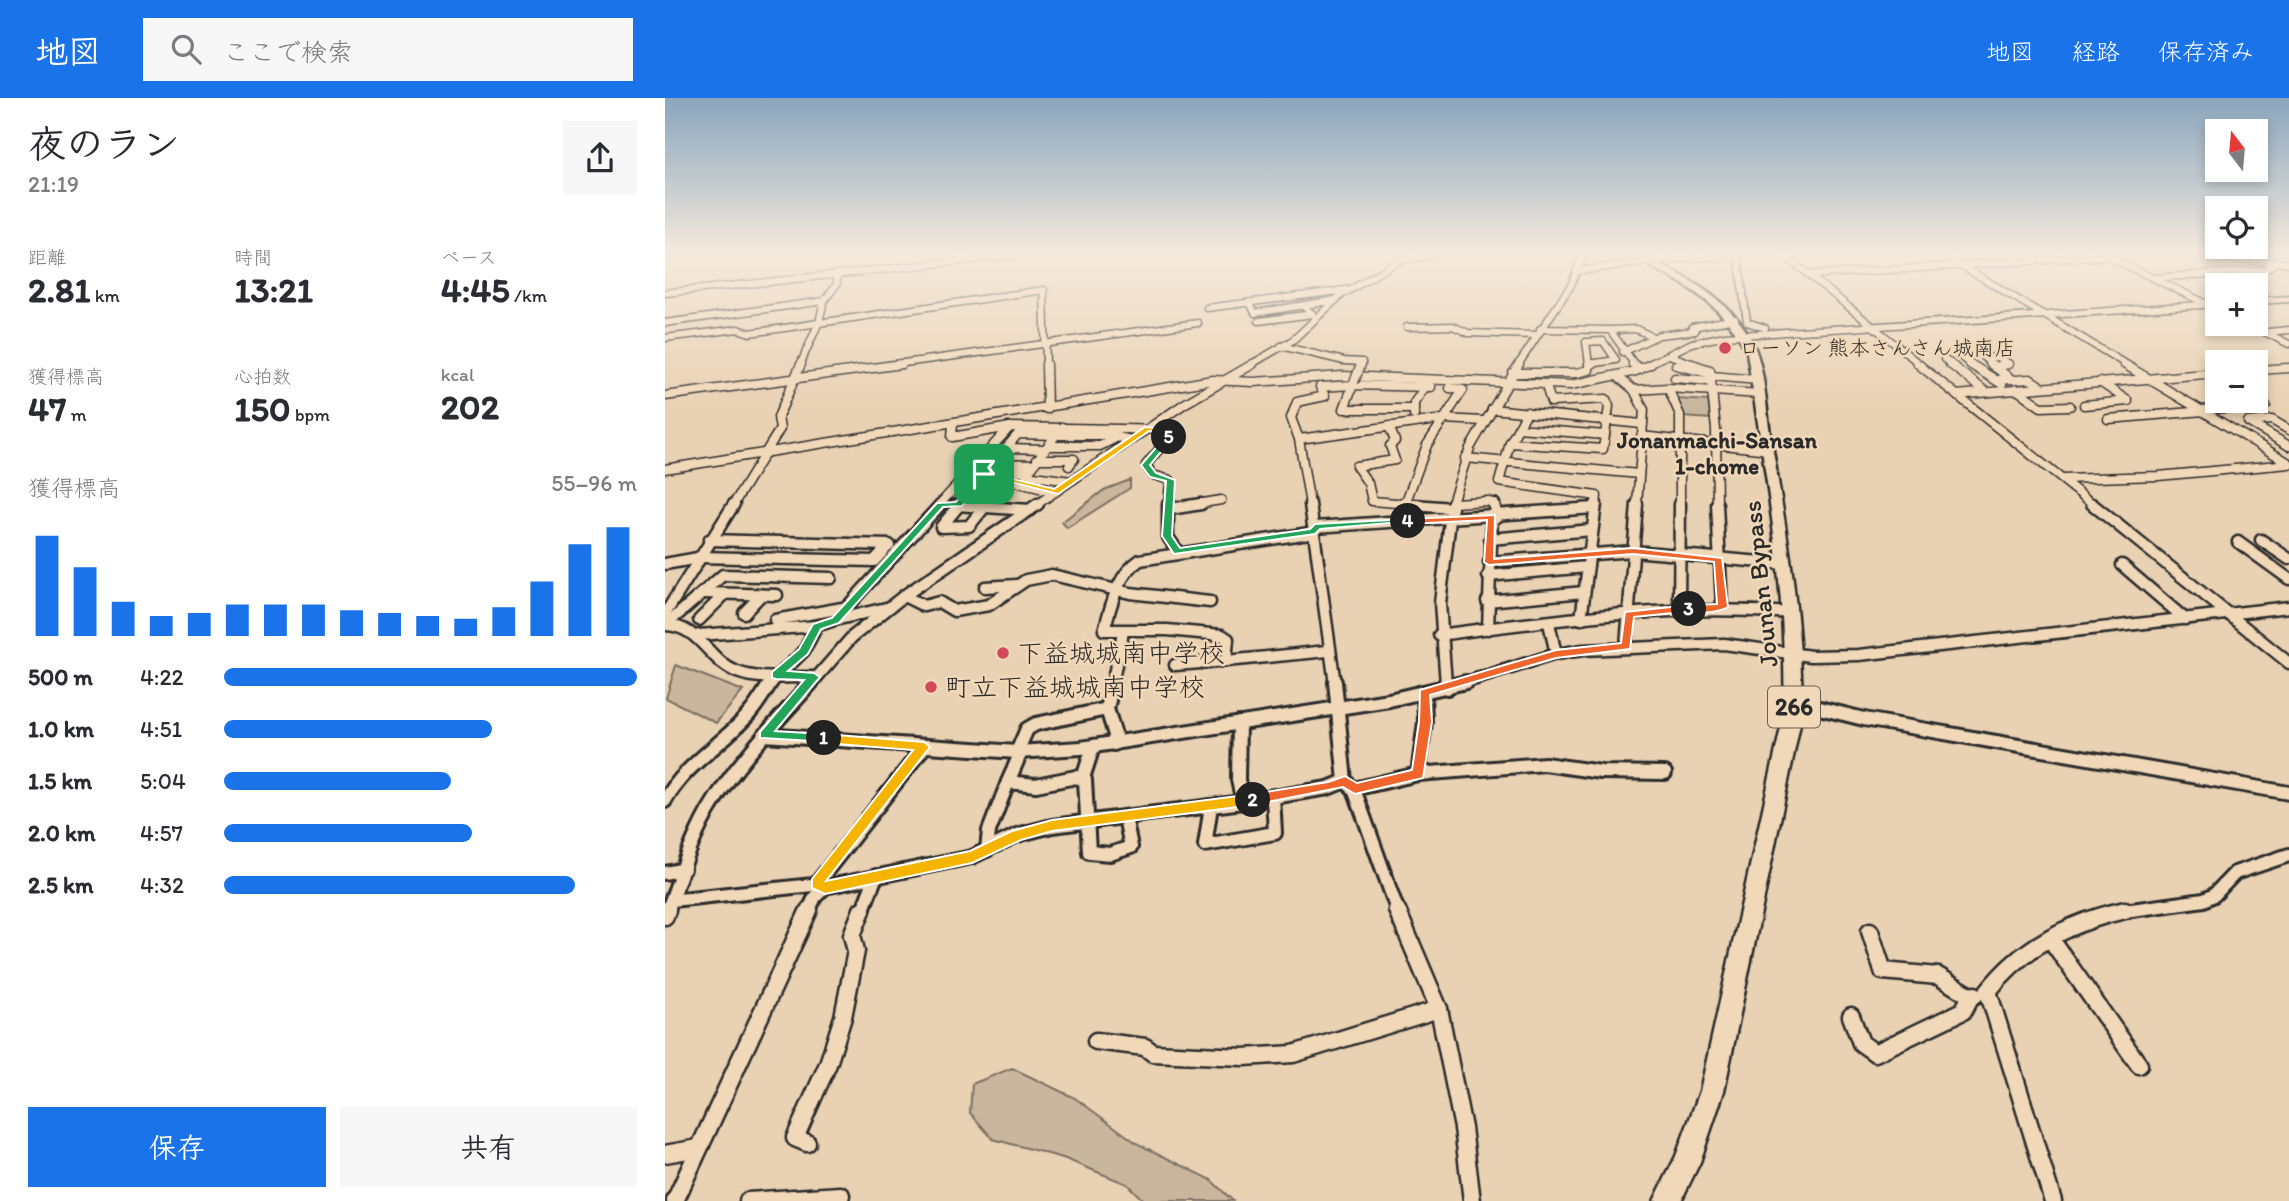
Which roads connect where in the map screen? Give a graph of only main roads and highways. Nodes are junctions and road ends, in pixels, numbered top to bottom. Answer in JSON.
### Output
{"nodes":[{"id":1,"x":1720,"y":306,"type":"edge"},
{"id":2,"x":1667,"y":1201,"type":"edge"}],
"edges":[{"from":1,"to":2,"type":"highway","name":"Jounan Bypass","number":"266"}]}
